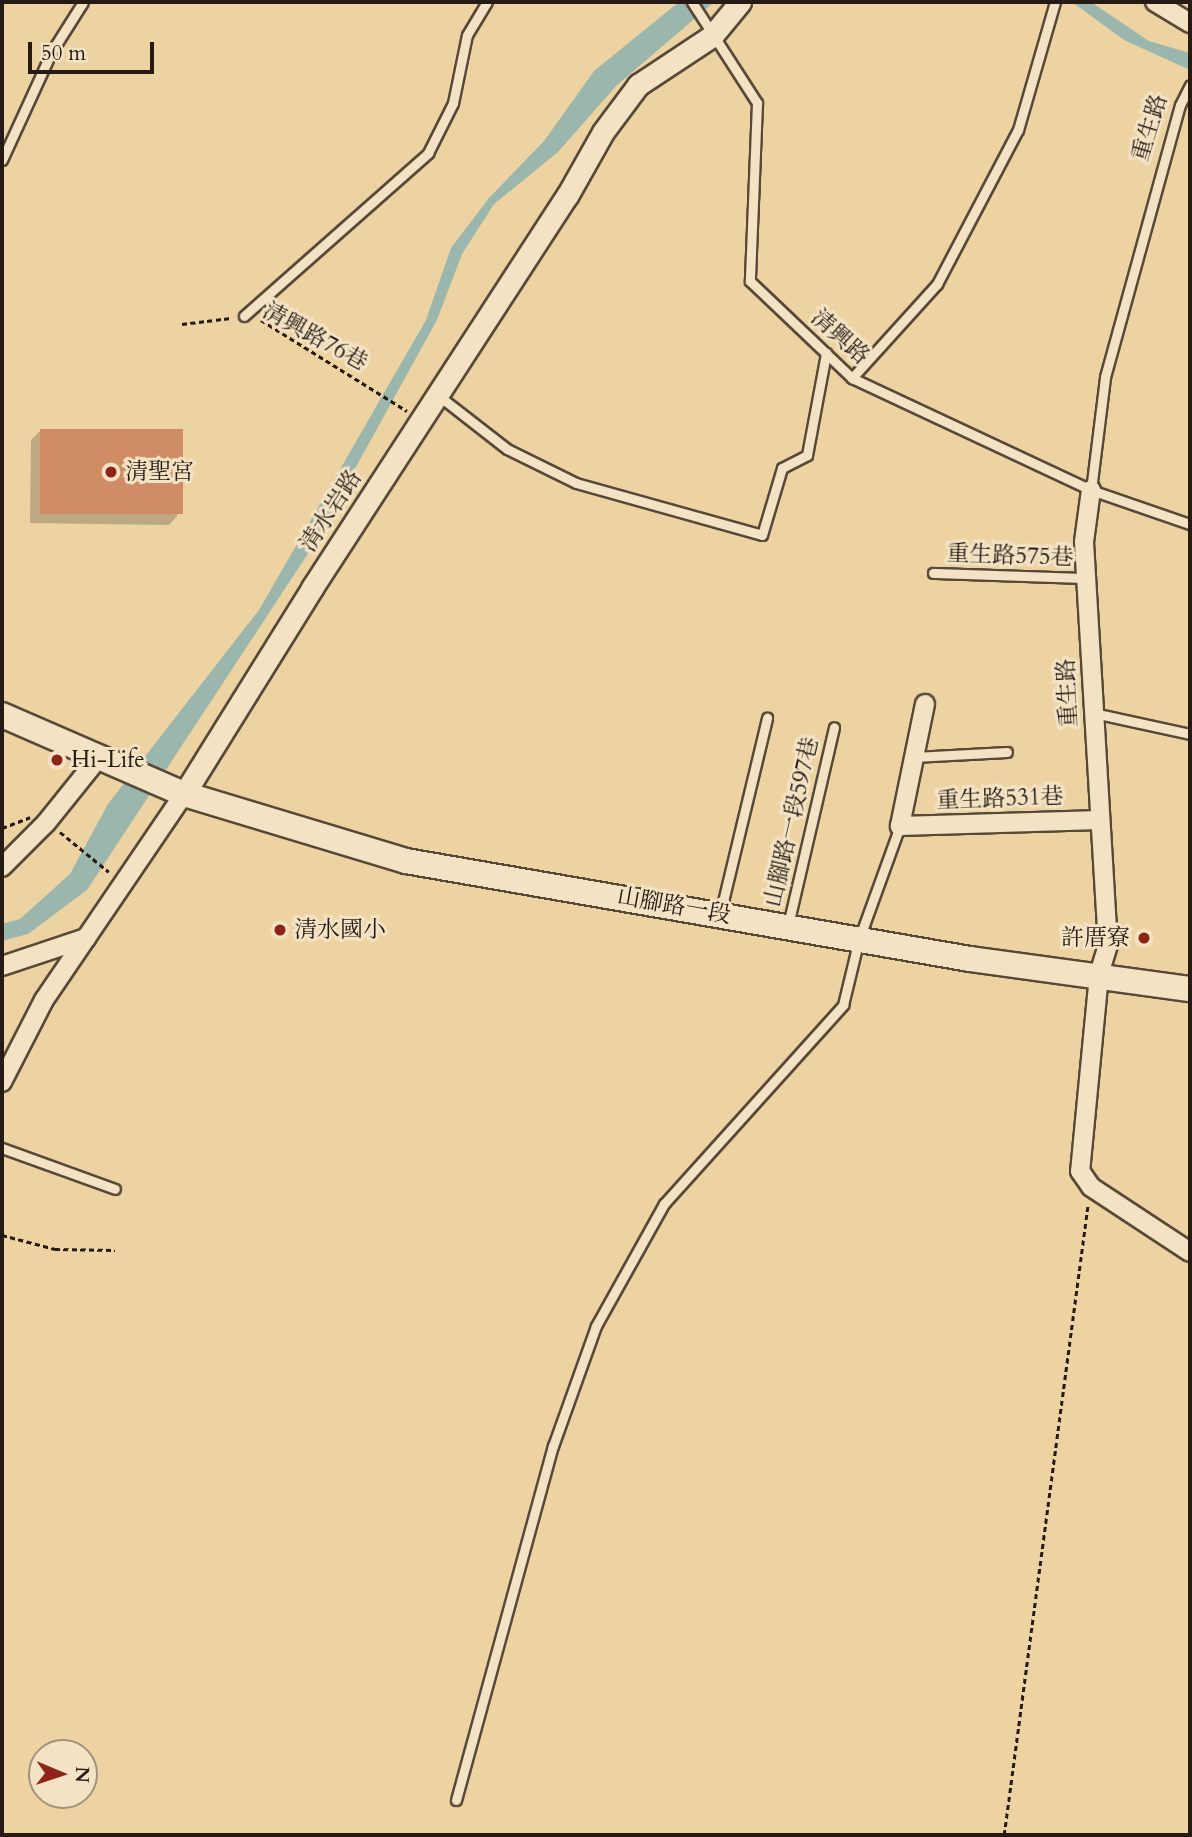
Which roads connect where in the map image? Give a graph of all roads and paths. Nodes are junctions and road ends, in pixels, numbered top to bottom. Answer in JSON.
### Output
{"nodes":[{"id":1,"x":83,"y":2,"type":"edge"},
{"id":2,"x":486,"y":2,"type":"edge"},
{"id":3,"x":692,"y":2,"type":"edge"},
{"id":4,"x":740,"y":2,"type":"edge"},
{"id":5,"x":1157,"y":2,"type":"edge"},
{"id":6,"x":1053,"y":4,"type":"edge"},
{"id":7,"x":1190,"y":23,"type":"edge"},
{"id":8,"x":712,"y":36,"type":"junction"},
{"id":9,"x":1190,"y":85,"type":"edge"},
{"id":10,"x":2,"y":160,"type":"edge"},
{"id":11,"x":244,"y":316,"type":"junction"},
{"id":12,"x":182,"y":324,"type":"dead end"},
{"id":13,"x":826,"y":353,"type":"junction"},
{"id":14,"x":852,"y":378,"type":"junction"},
{"id":15,"x":438,"y":395,"type":"junction"},
{"id":16,"x":421,"y":421,"type":"junction"},
{"id":17,"x":1091,"y":490,"type":"junction"},
{"id":18,"x":1190,"y":524,"type":"edge"},
{"id":19,"x":933,"y":573,"type":"dead end"},
{"id":20,"x":1086,"y":578,"type":"junction"},
{"id":21,"x":925,"y":704,"type":"dead end"},
{"id":22,"x":1094,"y":713,"type":"junction"},
{"id":23,"x":2,"y":715,"type":"edge"},
{"id":24,"x":767,"y":718,"type":"dead end"},
{"id":25,"x":834,"y":727,"type":"dead end"},
{"id":26,"x":1190,"y":734,"type":"edge"},
{"id":27,"x":1007,"y":752,"type":"dead end"},
{"id":28,"x":914,"y":757,"type":"junction"},
{"id":29,"x":106,"y":760,"type":"junction"},
{"id":30,"x":175,"y":789,"type":"junction"},
{"id":31,"x":1100,"y":820,"type":"junction"},
{"id":32,"x":900,"y":827,"type":"junction"},
{"id":33,"x":71,"y":841,"type":"dead end"},
{"id":34,"x":2,"y":867,"type":"edge"},
{"id":35,"x":112,"y":875,"type":"dead end"},
{"id":36,"x":720,"y":914,"type":"junction"},
{"id":37,"x":788,"y":926,"type":"junction"},
{"id":38,"x":86,"y":938,"type":"junction"},
{"id":39,"x":859,"y":939,"type":"junction"},
{"id":40,"x":2,"y":965,"type":"edge"},
{"id":41,"x":1099,"y":975,"type":"junction"},
{"id":42,"x":1190,"y":989,"type":"edge"},
{"id":43,"x":2,"y":1082,"type":"edge"},
{"id":44,"x":2,"y":1148,"type":"edge"},
{"id":45,"x":1091,"y":1187,"type":"junction"},
{"id":46,"x":115,"y":1189,"type":"dead end"},
{"id":47,"x":2,"y":1235,"type":"edge"},
{"id":48,"x":115,"y":1250,"type":"dead end"},
{"id":49,"x":1190,"y":1252,"type":"edge"},
{"id":50,"x":456,"y":1800,"type":"dead end"},
{"id":51,"x":1004,"y":1835,"type":"edge"}],
"edges":[{"from":1,"to":10,"type":"lane"},
{"from":2,"to":11,"type":"lane"},
{"from":3,"to":8,"type":"lane","name":"清興路"},
{"from":4,"to":8,"type":"street","name":"清水岩路"},
{"from":5,"to":7,"type":"street"},
{"from":6,"to":14,"type":"lane"},
{"from":8,"to":13,"type":"lane","name":"清興路"},
{"from":8,"to":15,"type":"street","name":"清水岩路"},
{"from":9,"to":17,"type":"lane","name":"重生路"},
{"from":11,"to":12,"type":"path","name":"清興路76巷"},
{"from":11,"to":16,"type":"path","name":"清興路76巷"},
{"from":13,"to":14,"type":"lane","name":"清興路"},
{"from":13,"to":15,"type":"lane"},
{"from":14,"to":17,"type":"lane","name":"清興路"},
{"from":15,"to":16,"type":"street","name":"清水岩路"},
{"from":16,"to":30,"type":"street","name":"清水岩路"},
{"from":17,"to":18,"type":"lane","name":"清興路"},
{"from":17,"to":20,"type":"street","name":"重生路"},
{"from":19,"to":20,"type":"lane","name":"重生路575巷"},
{"from":20,"to":22,"type":"street","name":"重生路"},
{"from":21,"to":28,"type":"street","name":"重生路531巷"},
{"from":22,"to":26,"type":"lane"},
{"from":22,"to":31,"type":"street","name":"重生路"},
{"from":23,"to":29,"type":"main road"},
{"from":24,"to":36,"type":"lane"},
{"from":25,"to":37,"type":"lane","name":"山腳路一段597巷"},
{"from":27,"to":28,"type":"lane"},
{"from":28,"to":32,"type":"street","name":"重生路531巷"},
{"from":29,"to":30,"type":"main road","name":"山腳路一段"},
{"from":29,"to":34,"type":"street"},
{"from":30,"to":36,"type":"main road","name":"山腳路一段"},
{"from":30,"to":38,"type":"street","name":"清水岩路"},
{"from":31,"to":32,"type":"street","name":"重生路531巷"},
{"from":31,"to":41,"type":"street","name":"重生路"},
{"from":32,"to":39,"type":"lane","name":"重生路531巷"},
{"from":33,"to":35,"type":"path"},
{"from":36,"to":37,"type":"main road","name":"山腳路一段"},
{"from":37,"to":39,"type":"main road","name":"山腳路一段"},
{"from":38,"to":40,"type":"street"},
{"from":38,"to":43,"type":"street","name":"清水岩路"},
{"from":39,"to":41,"type":"main road","name":"山腳路一段"},
{"from":39,"to":50,"type":"lane","name":"重生路531巷"},
{"from":41,"to":42,"type":"main road","name":"山腳路一段"},
{"from":41,"to":45,"type":"street","name":"重生路"},
{"from":44,"to":46,"type":"lane"},
{"from":45,"to":49,"type":"street"},
{"from":45,"to":51,"type":"path"},
{"from":47,"to":48,"type":"path"}]}
